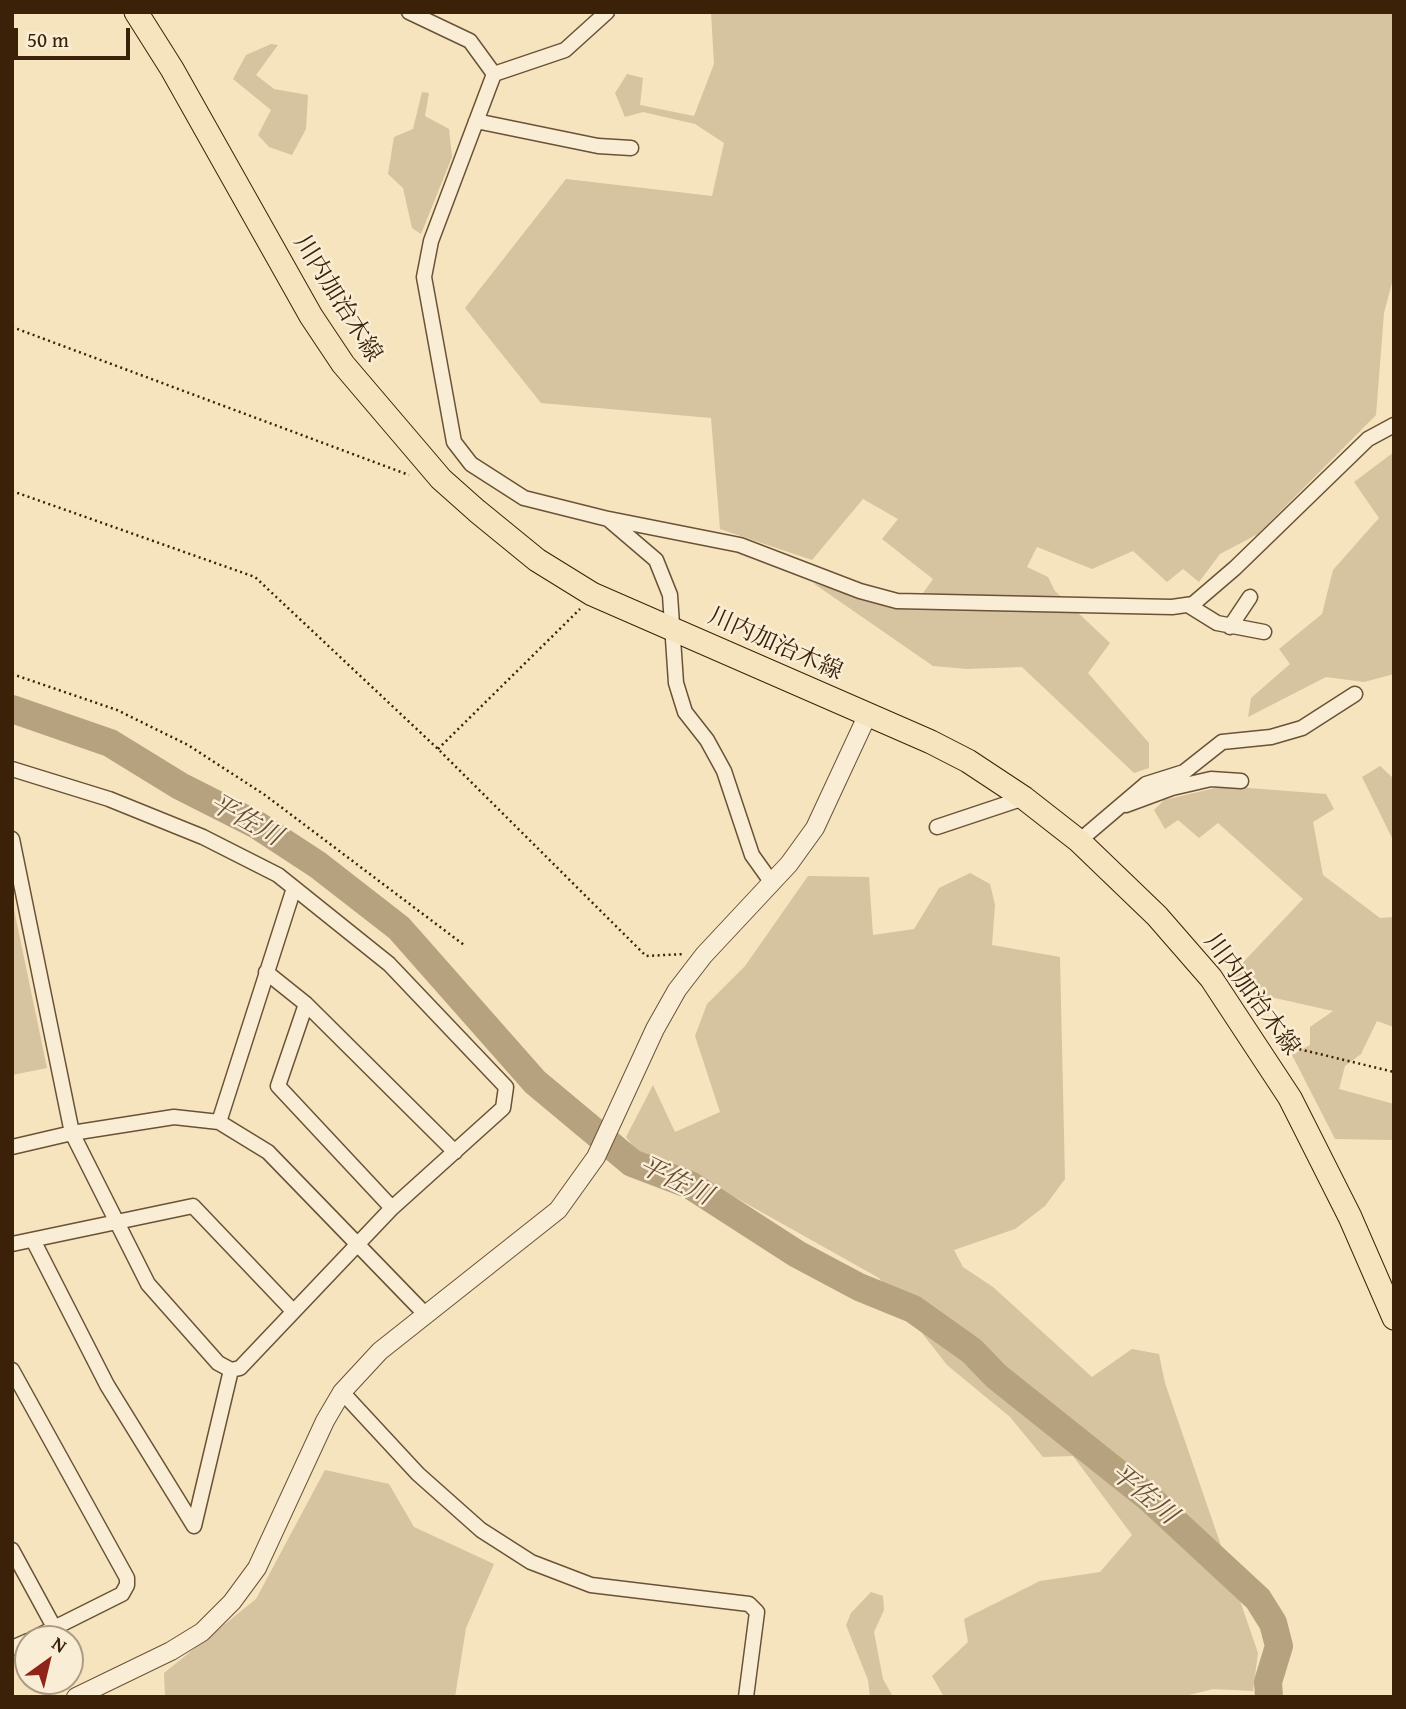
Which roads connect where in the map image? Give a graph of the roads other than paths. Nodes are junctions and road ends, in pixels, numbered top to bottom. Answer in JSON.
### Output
{"nodes":[{"id":1,"x":136,"y":12,"type":"edge"},
{"id":2,"x":409,"y":12,"type":"edge"},
{"id":3,"x":607,"y":12,"type":"edge"},
{"id":4,"x":494,"y":74,"type":"junction"},
{"id":5,"x":476,"y":121,"type":"junction"},
{"id":6,"x":631,"y":148,"type":"dead end"},
{"id":7,"x":1394,"y":425,"type":"edge"},
{"id":8,"x":608,"y":519,"type":"junction"},
{"id":9,"x":1250,"y":597,"type":"dead end"},
{"id":10,"x":1188,"y":605,"type":"junction"},
{"id":11,"x":1230,"y":627,"type":"junction"},
{"id":12,"x":672,"y":628,"type":"junction"},
{"id":13,"x":1264,"y":632,"type":"dead end"},
{"id":14,"x":1356,"y":694,"type":"dead end"},
{"id":15,"x":868,"y":714,"type":"junction"},
{"id":16,"x":12,"y":769,"type":"edge"},
{"id":17,"x":1241,"y":781,"type":"dead end"},
{"id":18,"x":1024,"y":798,"type":"junction"},
{"id":19,"x":1115,"y":809,"type":"junction"},
{"id":20,"x":937,"y":827,"type":"dead end"},
{"id":21,"x":12,"y":839,"type":"edge"},
{"id":22,"x":1079,"y":841,"type":"junction"},
{"id":23,"x":772,"y":883,"type":"junction"},
{"id":24,"x":294,"y":888,"type":"junction"},
{"id":25,"x":266,"y":972,"type":"junction"},
{"id":26,"x":306,"y":1003,"type":"junction"},
{"id":27,"x":219,"y":1122,"type":"junction"},
{"id":28,"x":72,"y":1133,"type":"junction"},
{"id":29,"x":12,"y":1147,"type":"edge"},
{"id":30,"x":455,"y":1152,"type":"junction"},
{"id":31,"x":392,"y":1208,"type":"junction"},
{"id":32,"x":119,"y":1224,"type":"junction"},
{"id":33,"x":33,"y":1240,"type":"junction"},
{"id":34,"x":12,"y":1244,"type":"edge"},
{"id":35,"x":356,"y":1244,"type":"junction"},
{"id":36,"x":293,"y":1311,"type":"junction"},
{"id":37,"x":426,"y":1315,"type":"junction"},
{"id":38,"x":1394,"y":1318,"type":"edge"},
{"id":39,"x":12,"y":1370,"type":"edge"},
{"id":40,"x":231,"y":1370,"type":"junction"},
{"id":41,"x":342,"y":1392,"type":"junction"},
{"id":42,"x":12,"y":1550,"type":"edge"},
{"id":43,"x":53,"y":1625,"type":"edge"},
{"id":44,"x":63,"y":1625,"type":"edge"},
{"id":45,"x":76,"y":1697,"type":"edge"},
{"id":46,"x":746,"y":1697,"type":"edge"}],
"edges":[{"from":1,"to":12,"type":"main road","name":"川内加治木線"},
{"from":2,"to":4,"type":"street"},
{"from":3,"to":4,"type":"street"},
{"from":4,"to":5,"type":"street"},
{"from":5,"to":6,"type":"street"},
{"from":5,"to":8,"type":"street"},
{"from":7,"to":10,"type":"street"},
{"from":8,"to":10,"type":"street"},
{"from":8,"to":12,"type":"street"},
{"from":9,"to":11,"type":"street"},
{"from":10,"to":11,"type":"street"},
{"from":11,"to":13,"type":"street"},
{"from":12,"to":15,"type":"main road","name":"川内加治木線"},
{"from":12,"to":23,"type":"street"},
{"from":14,"to":19,"type":"street"},
{"from":15,"to":18,"type":"main road","name":"川内加治木線"},
{"from":15,"to":23,"type":"street"},
{"from":16,"to":24,"type":"street"},
{"from":17,"to":19,"type":"street"},
{"from":18,"to":20,"type":"street"},
{"from":18,"to":22,"type":"main road","name":"川内加治木線"},
{"from":19,"to":22,"type":"street"},
{"from":21,"to":28,"type":"street"},
{"from":22,"to":38,"type":"main road","name":"川内加治木線"},
{"from":23,"to":37,"type":"street"},
{"from":24,"to":25,"type":"street"},
{"from":24,"to":30,"type":"street"},
{"from":25,"to":26,"type":"street"},
{"from":25,"to":27,"type":"street"},
{"from":26,"to":30,"type":"street"},
{"from":26,"to":31,"type":"street"},
{"from":27,"to":28,"type":"street"},
{"from":27,"to":35,"type":"street"},
{"from":28,"to":29,"type":"street"},
{"from":28,"to":32,"type":"street"},
{"from":30,"to":31,"type":"street"},
{"from":31,"to":35,"type":"street"},
{"from":32,"to":33,"type":"street"},
{"from":32,"to":36,"type":"street"},
{"from":32,"to":40,"type":"street"},
{"from":33,"to":34,"type":"street"},
{"from":33,"to":40,"type":"street"},
{"from":35,"to":36,"type":"street"},
{"from":35,"to":37,"type":"street"},
{"from":36,"to":40,"type":"street"},
{"from":37,"to":41,"type":"street"},
{"from":39,"to":44,"type":"street"},
{"from":41,"to":45,"type":"street"},
{"from":41,"to":46,"type":"street"},
{"from":42,"to":43,"type":"street"}]}
